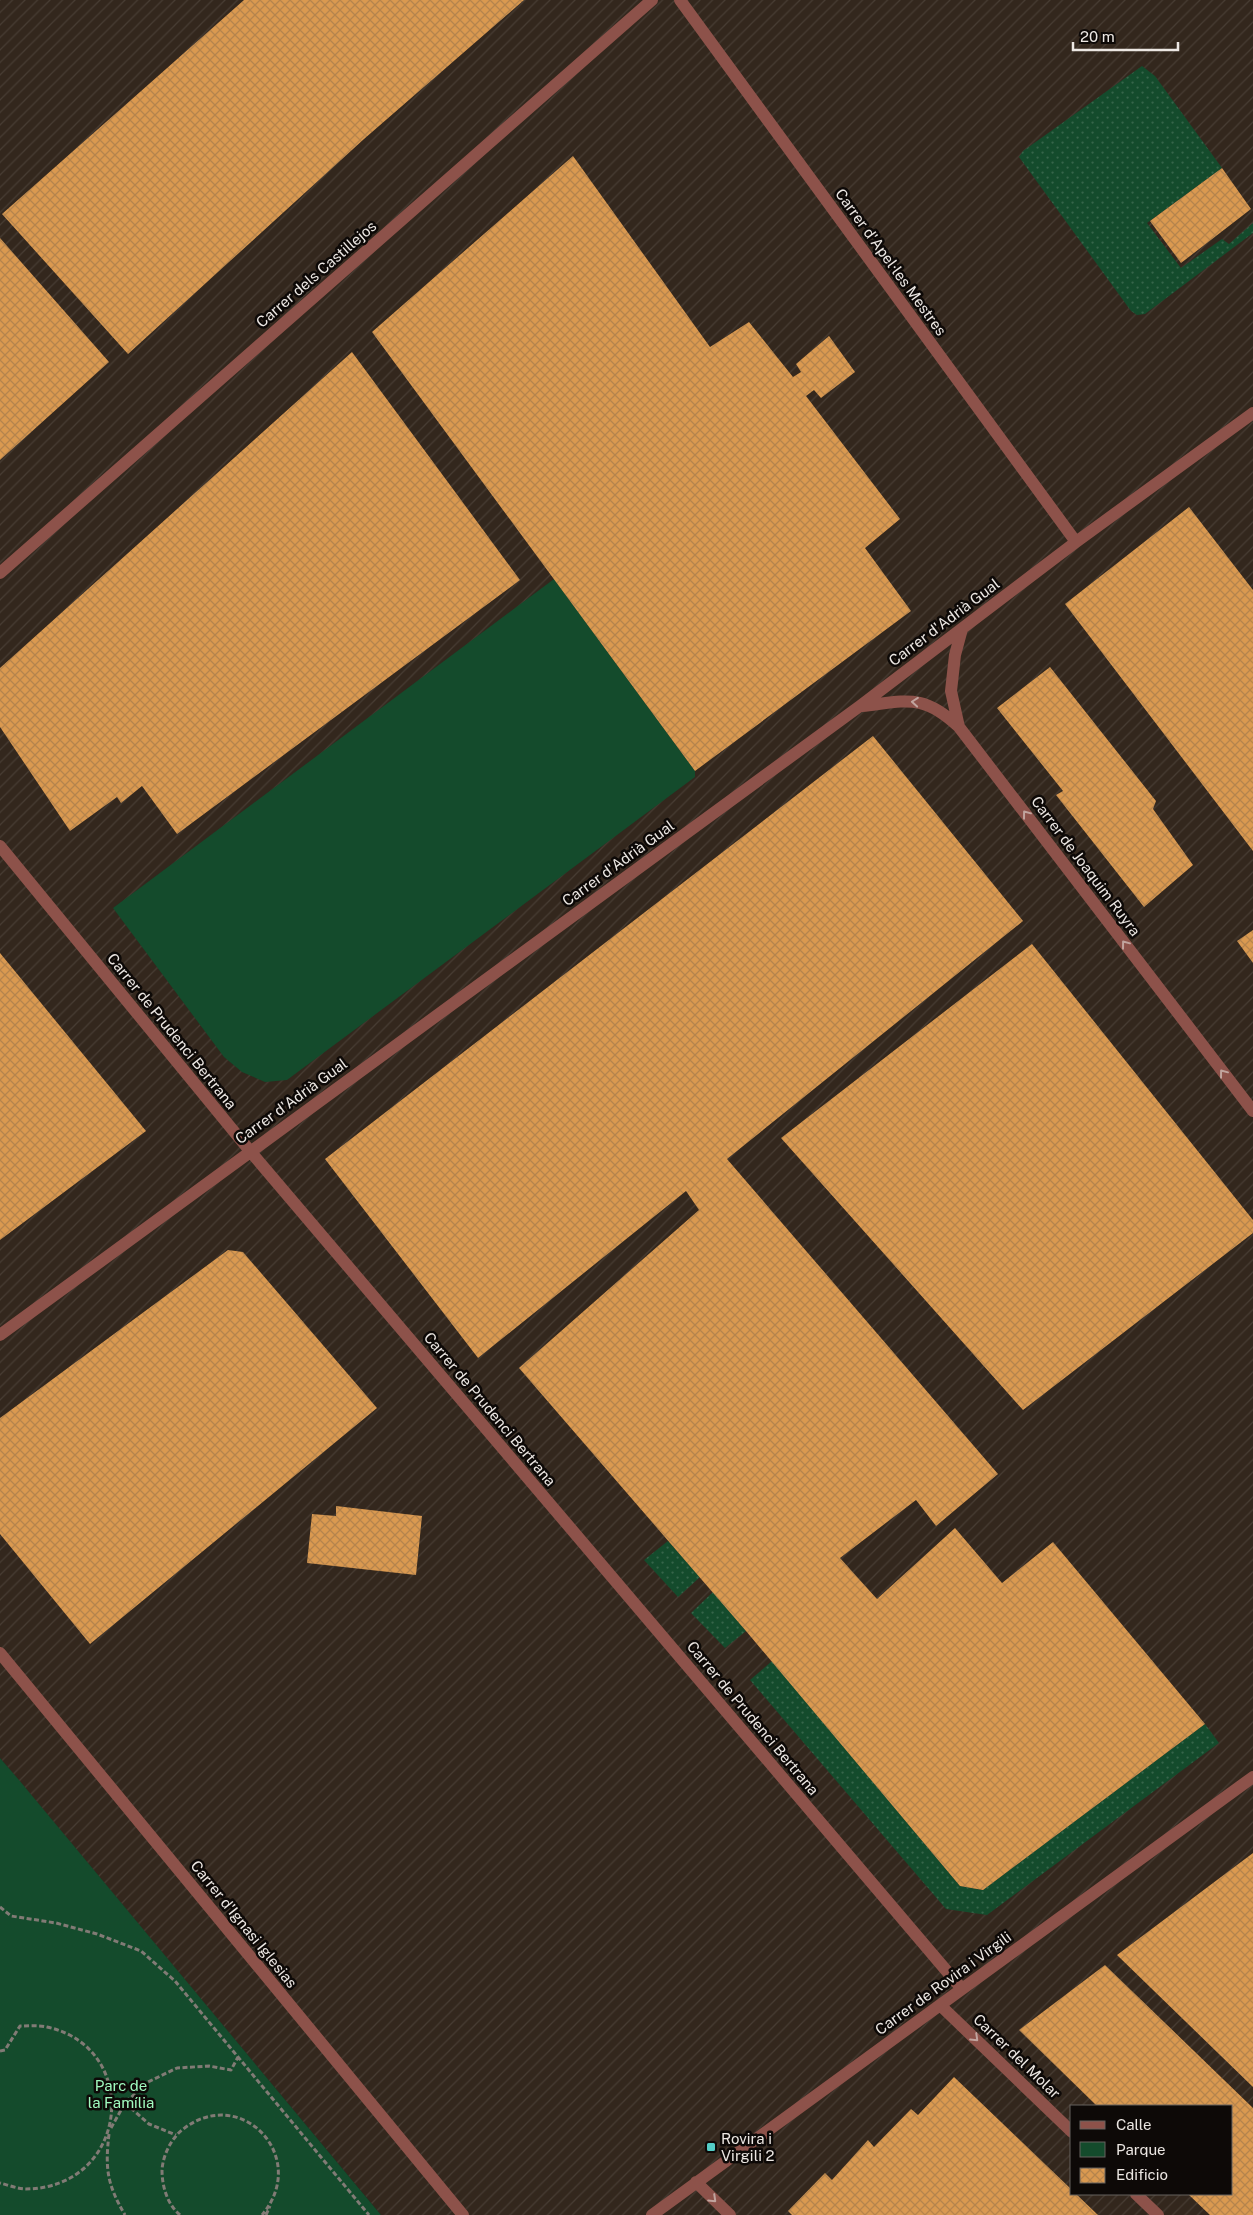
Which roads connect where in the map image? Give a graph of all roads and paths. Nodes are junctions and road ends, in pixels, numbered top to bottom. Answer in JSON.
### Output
{"nodes":[{"id":1,"x":652,"y":0,"type":"edge"},
{"id":2,"x":680,"y":0,"type":"edge"},
{"id":3,"x":1253,"y":413,"type":"edge"},
{"id":4,"x":1076,"y":542,"type":"junction"},
{"id":5,"x":0,"y":573,"type":"edge"},
{"id":6,"x":962,"y":629,"type":"junction"},
{"id":7,"x":860,"y":706,"type":"junction"},
{"id":8,"x":959,"y":727,"type":"junction"},
{"id":9,"x":0,"y":846,"type":"edge"},
{"id":10,"x":1253,"y":1112,"type":"edge"},
{"id":11,"x":250,"y":1151,"type":"junction"},
{"id":12,"x":0,"y":1335,"type":"edge"},
{"id":13,"x":0,"y":1653,"type":"edge"},
{"id":14,"x":1253,"y":1777,"type":"edge"},
{"id":15,"x":0,"y":1907,"type":"edge"},
{"id":16,"x":962,"y":1989,"type":"junction"},
{"id":17,"x":940,"y":2004,"type":"junction"},
{"id":18,"x":0,"y":2051,"type":"edge"},
{"id":19,"x":238,"y":2056,"type":"junction"},
{"id":20,"x":125,"y":2103,"type":"junction"},
{"id":21,"x":1070,"y":2130,"type":"edge"},
{"id":22,"x":110,"y":2131,"type":"junction"},
{"id":23,"x":176,"y":2135,"type":"junction"},
{"id":24,"x":696,"y":2182,"type":"junction"},
{"id":25,"x":0,"y":2183,"type":"edge"},
{"id":26,"x":1137,"y":2195,"type":"edge"},
{"id":27,"x":274,"y":2199,"type":"junction"},
{"id":28,"x":126,"y":2215,"type":"edge"},
{"id":29,"x":180,"y":2215,"type":"edge"},
{"id":30,"x":262,"y":2215,"type":"edge"},
{"id":31,"x":266,"y":2215,"type":"edge"},
{"id":32,"x":369,"y":2215,"type":"edge"},
{"id":33,"x":463,"y":2215,"type":"edge"},
{"id":34,"x":652,"y":2215,"type":"edge"},
{"id":35,"x":730,"y":2215,"type":"edge"},
{"id":36,"x":1158,"y":2215,"type":"edge"}],
"edges":[{"from":1,"to":5,"type":"street","name":"Carrer dels Castillejos"},
{"from":2,"to":4,"type":"street","name":"Carrer d'Apel·les Mestres"},
{"from":3,"to":4,"type":"street","name":"Carrer d'Adrià Gual"},
{"from":4,"to":6,"type":"street","name":"Carrer d'Adrià Gual"},
{"from":6,"to":7,"type":"street","name":"Carrer d'Adrià Gual"},
{"from":6,"to":8,"type":"street"},
{"from":8,"to":7,"type":"street","name":"Carrer de Joaquim Ruyra","one_way":true},
{"from":7,"to":11,"type":"street","name":"Carrer d'Adrià Gual"},
{"from":10,"to":8,"type":"street","name":"Carrer de Joaquim Ruyra","one_way":true},
{"from":9,"to":11,"type":"street","name":"Carrer de Prudenci Bertrana"},
{"from":11,"to":12,"type":"street","name":"Carrer d'Adrià Gual"},
{"from":11,"to":16,"type":"street","name":"Carrer de Prudenci Bertrana"},
{"from":13,"to":33,"type":"street","name":"Carrer d'Ignasi Iglesias"},
{"from":14,"to":16,"type":"street","name":"Carrer de Rovira i Virgili"},
{"from":15,"to":19,"type":"path"},
{"from":16,"to":17,"type":"street","name":"Carrer de Rovira i Virgili"},
{"from":17,"to":21,"type":"street","name":"Carrer del Molar","one_way":true},
{"from":17,"to":24,"type":"street","name":"Carrer de Rovira i Virgili"},
{"from":18,"to":22,"type":"path"},
{"from":19,"to":20,"type":"path"},
{"from":19,"to":32,"type":"path"},
{"from":20,"to":22,"type":"path"},
{"from":20,"to":23,"type":"path"},
{"from":22,"to":25,"type":"path"},
{"from":22,"to":28,"type":"path"},
{"from":23,"to":27,"type":"path"},
{"from":23,"to":29,"type":"path"},
{"from":24,"to":34,"type":"street","name":"Carrer de Rovira i Virgili"},
{"from":24,"to":35,"type":"street","one_way":true},
{"from":26,"to":36,"type":"street"},
{"from":27,"to":30,"type":"path"},
{"from":27,"to":31,"type":"path"}]}
